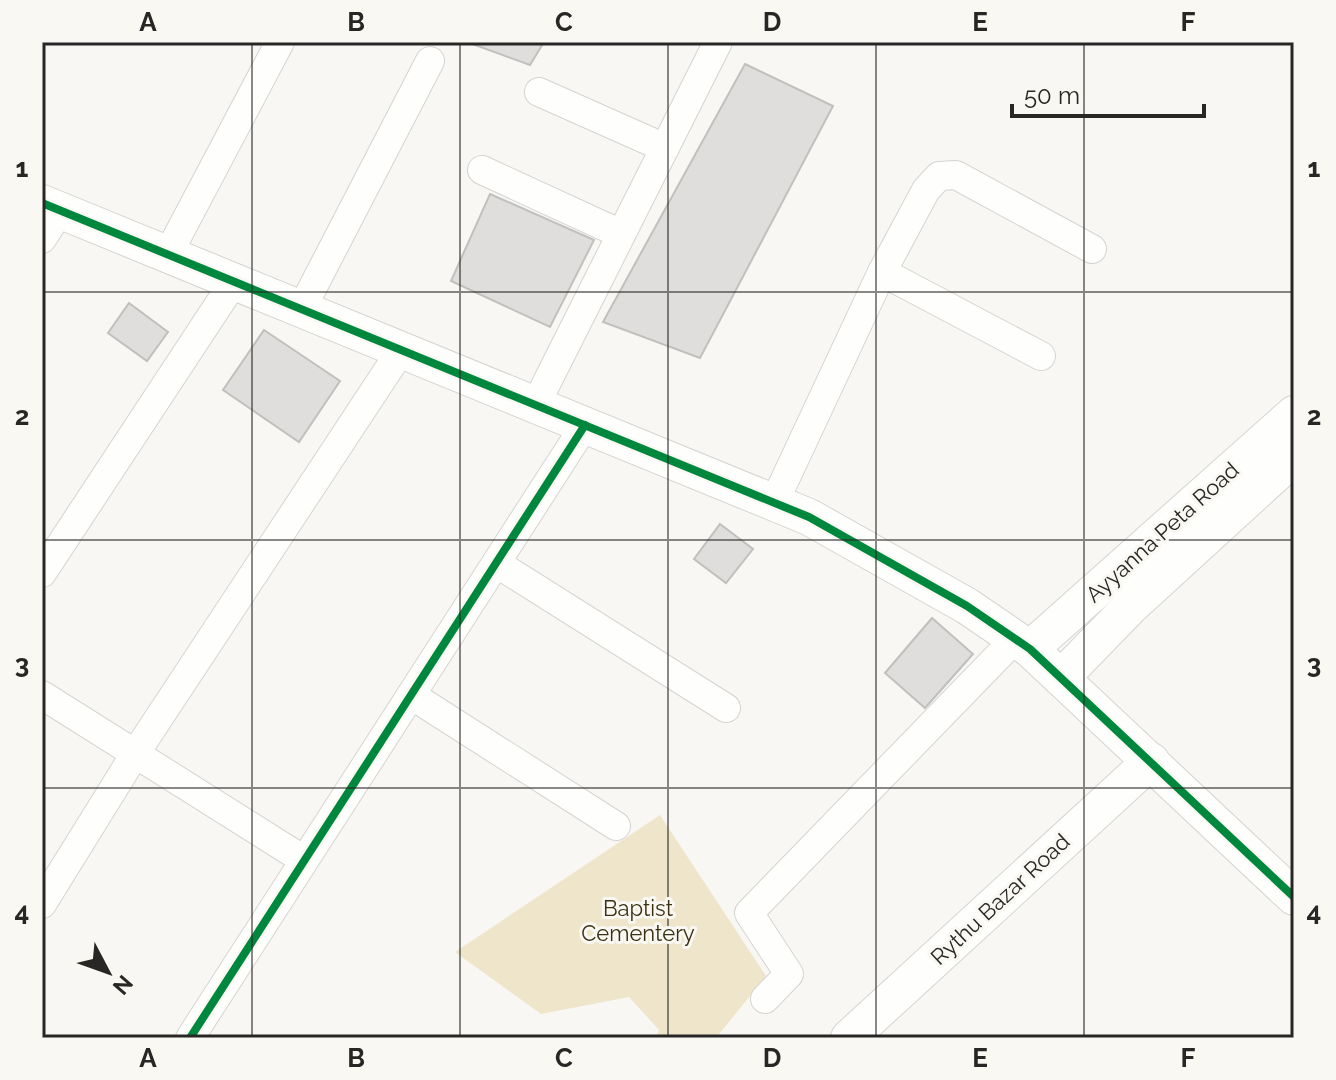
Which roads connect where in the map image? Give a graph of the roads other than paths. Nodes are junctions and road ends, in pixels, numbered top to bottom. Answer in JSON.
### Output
{"nodes":[{"id":1,"x":280,"y":42,"type":"edge"},
{"id":2,"x":718,"y":42,"type":"edge"},
{"id":3,"x":430,"y":61,"type":"dead end"},
{"id":4,"x":539,"y":92,"type":"dead end"},
{"id":5,"x":665,"y":148,"type":"junction"},
{"id":6,"x":482,"y":170,"type":"dead end"},
{"id":7,"x":48,"y":218,"type":"edge"},
{"id":8,"x":621,"y":234,"type":"junction"},
{"id":9,"x":1092,"y":249,"type":"dead end"},
{"id":10,"x":167,"y":256,"type":"junction"},
{"id":11,"x":882,"y":272,"type":"junction"},
{"id":12,"x":233,"y":283,"type":"junction"},
{"id":13,"x":301,"y":310,"type":"junction"},
{"id":14,"x":402,"y":349,"type":"junction"},
{"id":15,"x":1041,"y":356,"type":"dead end"},
{"id":16,"x":536,"y":404,"type":"junction"},
{"id":17,"x":1294,"y":414,"type":"edge"},
{"id":18,"x":585,"y":425,"type":"junction"},
{"id":19,"x":1294,"y":457,"type":"edge"},
{"id":20,"x":774,"y":503,"type":"junction"},
{"id":21,"x":496,"y":563,"type":"junction"},
{"id":22,"x":42,"y":573,"type":"edge"},
{"id":23,"x":1022,"y":644,"type":"junction"},
{"id":24,"x":1061,"y":678,"type":"junction"},
{"id":25,"x":42,"y":695,"type":"edge"},
{"id":26,"x":411,"y":695,"type":"junction"},
{"id":27,"x":726,"y":708,"type":"dead end"},
{"id":28,"x":135,"y":754,"type":"junction"},
{"id":29,"x":1151,"y":761,"type":"junction"},
{"id":30,"x":616,"y":826,"type":"dead end"},
{"id":31,"x":304,"y":860,"type":"junction"},
{"id":32,"x":1294,"y":897,"type":"edge"},
{"id":33,"x":42,"y":904,"type":"edge"},
{"id":34,"x":765,"y":999,"type":"dead end"},
{"id":35,"x":190,"y":1038,"type":"edge"},
{"id":36,"x":849,"y":1038,"type":"edge"}],
"edges":[{"from":1,"to":10,"type":"street"},
{"from":2,"to":5,"type":"street"},
{"from":3,"to":13,"type":"street"},
{"from":4,"to":5,"type":"street"},
{"from":5,"to":8,"type":"street"},
{"from":6,"to":8,"type":"street"},
{"from":7,"to":10,"type":"street"},
{"from":8,"to":16,"type":"street"},
{"from":9,"to":11,"type":"street"},
{"from":10,"to":12,"type":"street"},
{"from":11,"to":15,"type":"street"},
{"from":11,"to":20,"type":"street"},
{"from":12,"to":13,"type":"street"},
{"from":12,"to":22,"type":"street"},
{"from":13,"to":14,"type":"street"},
{"from":14,"to":16,"type":"street"},
{"from":14,"to":28,"type":"street"},
{"from":16,"to":18,"type":"street"},
{"from":17,"to":23,"type":"street","name":"Ayyanna Peta Road"},
{"from":18,"to":20,"type":"street"},
{"from":18,"to":21,"type":"street"},
{"from":19,"to":24,"type":"street"},
{"from":20,"to":23,"type":"street"},
{"from":21,"to":26,"type":"street"},
{"from":21,"to":27,"type":"street"},
{"from":23,"to":24,"type":"street"},
{"from":23,"to":34,"type":"street"},
{"from":24,"to":29,"type":"street"},
{"from":25,"to":28,"type":"street"},
{"from":26,"to":30,"type":"street"},
{"from":26,"to":31,"type":"street"},
{"from":28,"to":31,"type":"street"},
{"from":28,"to":33,"type":"street"},
{"from":29,"to":32,"type":"street"},
{"from":29,"to":36,"type":"street","name":"Rythu Bazar Road"},
{"from":31,"to":35,"type":"street"}]}
